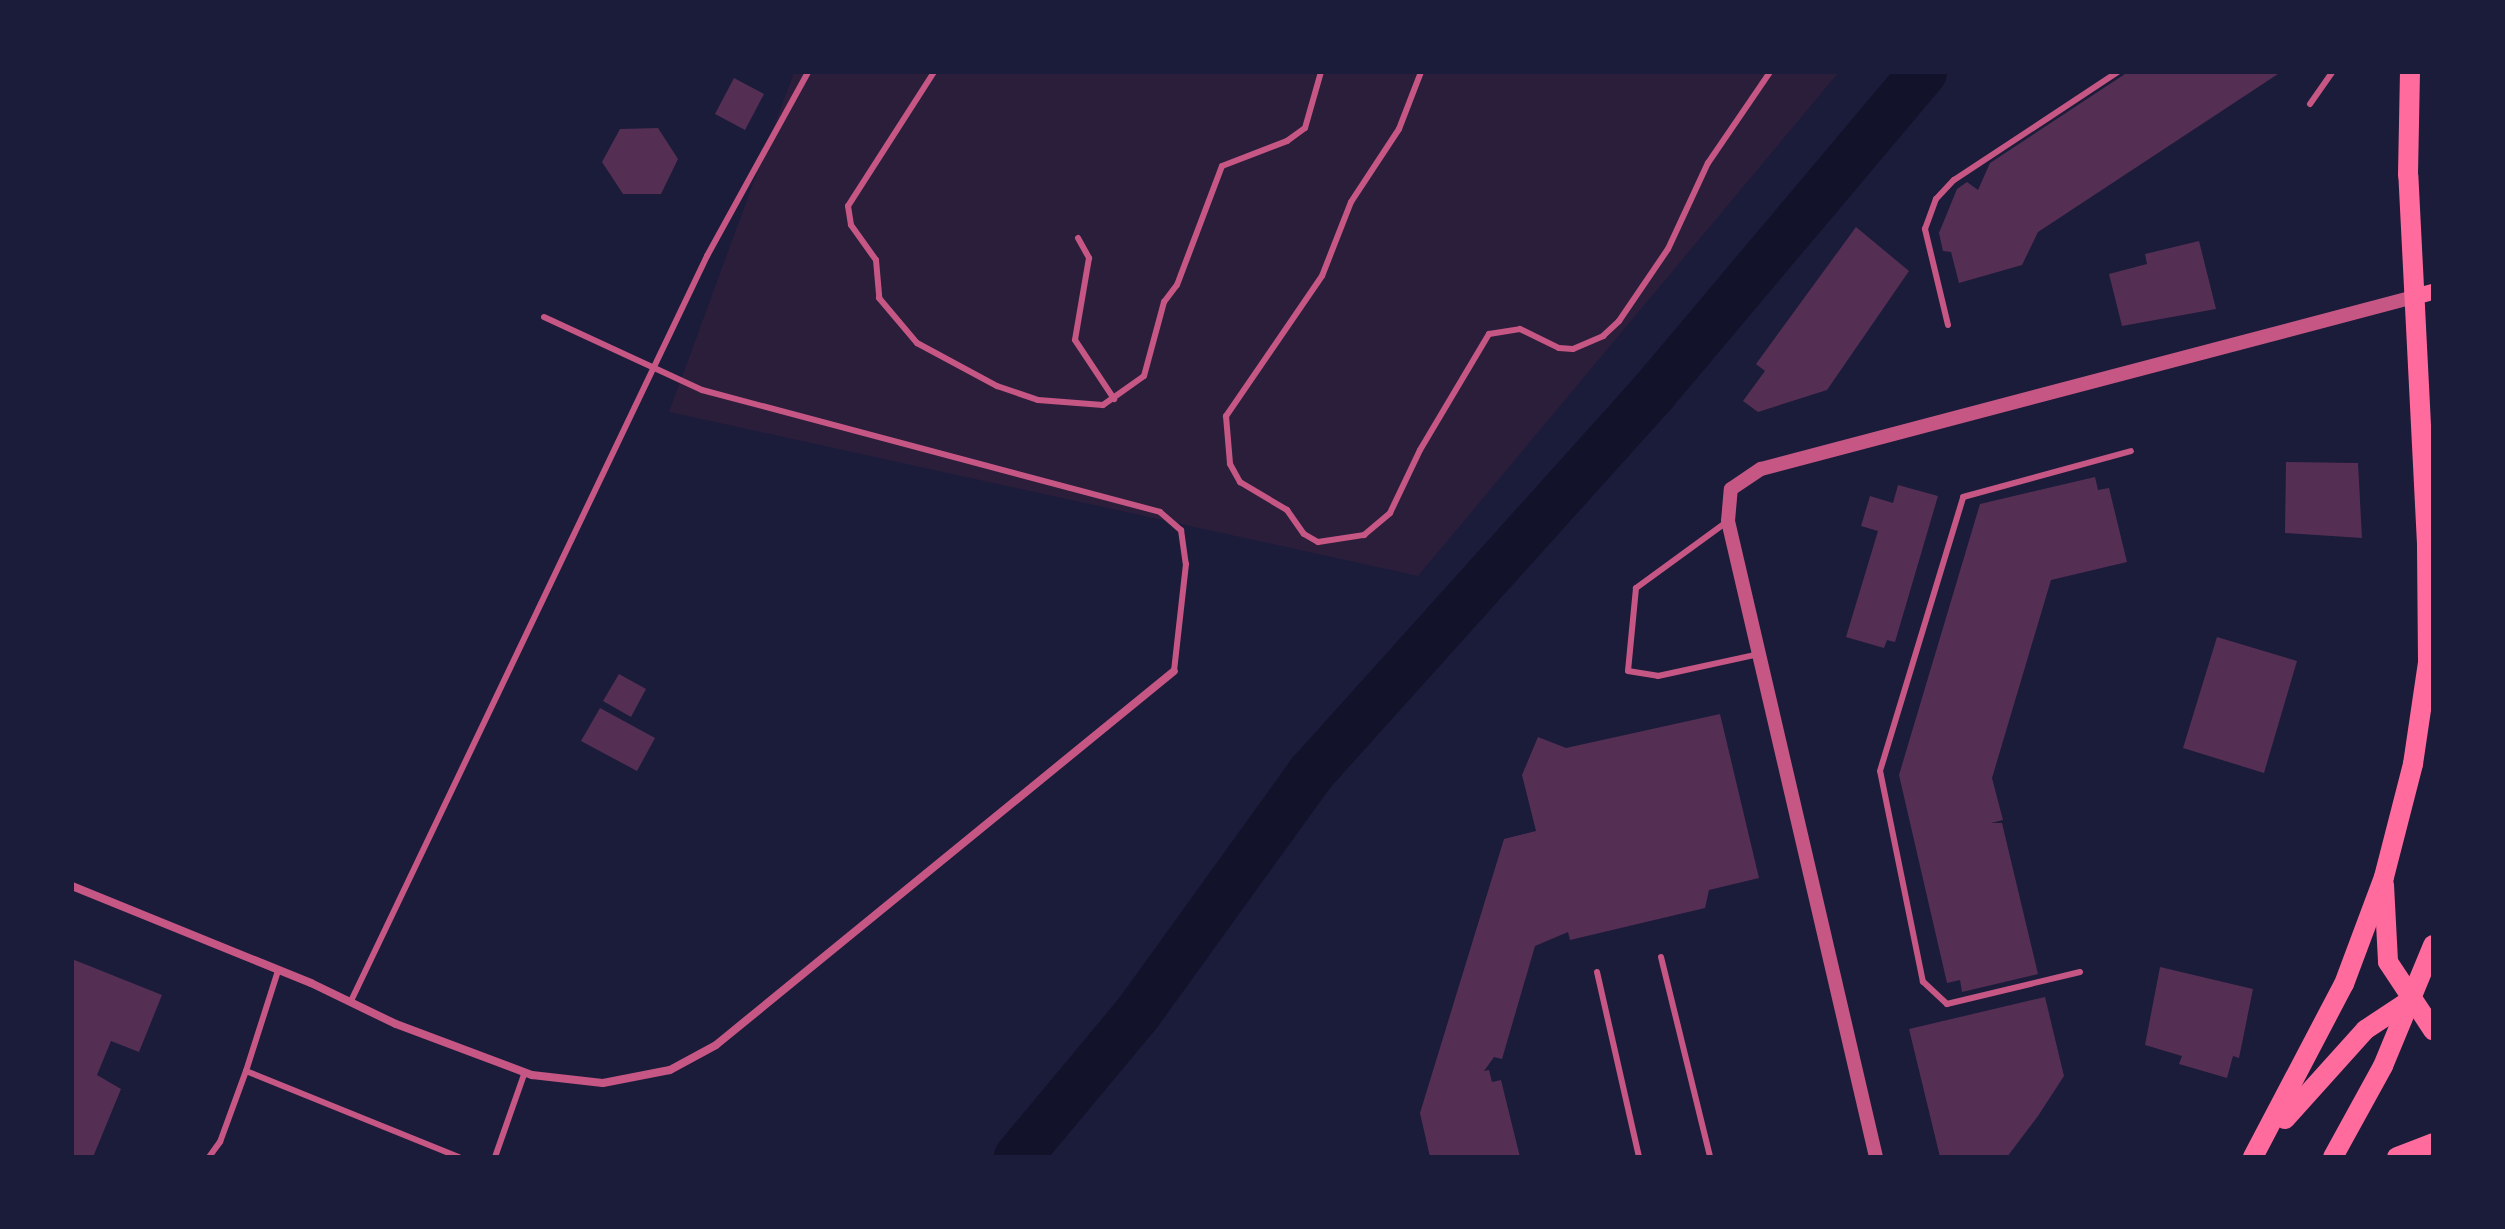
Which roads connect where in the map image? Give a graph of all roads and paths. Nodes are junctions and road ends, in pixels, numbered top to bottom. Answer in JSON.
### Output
{"nodes":[{"id":1,"x":808,"y":72,"type":"edge"},
{"id":2,"x":934,"y":72,"type":"edge"},
{"id":3,"x":1321,"y":72,"type":"edge"},
{"id":4,"x":1421,"y":72,"type":"edge"},
{"id":5,"x":1770,"y":72,"type":"edge"},
{"id":6,"x":2118,"y":72,"type":"edge"},
{"id":7,"x":2332,"y":72,"type":"edge"},
{"id":8,"x":2410,"y":72,"type":"edge"},
{"id":9,"x":2310,"y":104,"type":"dead end"},
{"id":10,"x":1078,"y":238,"type":"dead end"},
{"id":11,"x":2424,"y":295,"type":"edge"},
{"id":12,"x":544,"y":317,"type":"dead end"},
{"id":13,"x":1948,"y":325,"type":"dead end"},
{"id":14,"x":656,"y":369,"type":"junction"},
{"id":15,"x":1114,"y":399,"type":"junction"},
{"id":16,"x":2131,"y":451,"type":"dead end"},
{"id":17,"x":1728,"y":521,"type":"junction"},
{"id":18,"x":1759,"y":654,"type":"junction"},
{"id":19,"x":1174,"y":671,"type":"joint"},
{"id":20,"x":2384,"y":877,"type":"junction"},
{"id":21,"x":72,"y":886,"type":"edge"},
{"id":22,"x":2433,"y":945,"type":"edge"},
{"id":23,"x":1661,"y":957,"type":"dead end"},
{"id":24,"x":278,"y":971,"type":"junction"},
{"id":25,"x":1597,"y":972,"type":"dead end"},
{"id":26,"x":2080,"y":972,"type":"dead end"},
{"id":27,"x":2433,"y":998,"type":"edge"},
{"id":28,"x":2412,"y":999,"type":"junction"},
{"id":29,"x":351,"y":1001,"type":"junction"},
{"id":30,"x":2433,"y":1030,"type":"edge"},
{"id":31,"x":246,"y":1071,"type":"junction"},
{"id":32,"x":525,"y":1072,"type":"junction"},
{"id":33,"x":2266,"y":1139,"type":"junction"},
{"id":34,"x":2433,"y":1143,"type":"edge"},
{"id":35,"x":209,"y":1157,"type":"edge"},
{"id":36,"x":459,"y":1157,"type":"edge"},
{"id":37,"x":495,"y":1157,"type":"edge"},
{"id":38,"x":1639,"y":1157,"type":"edge"},
{"id":39,"x":1710,"y":1157,"type":"edge"},
{"id":40,"x":1876,"y":1157,"type":"edge"},
{"id":41,"x":2253,"y":1157,"type":"edge"},
{"id":42,"x":2333,"y":1157,"type":"edge"},
{"id":43,"x":2397,"y":1157,"type":"edge"}],
"edges":[{"from":1,"to":14,"type":"lane"},
{"from":2,"to":15,"type":"lane"},
{"from":3,"to":15,"type":"lane"},
{"from":4,"to":5,"type":"lane"},
{"from":6,"to":13,"type":"lane"},
{"from":7,"to":9,"type":"lane"},
{"from":8,"to":11,"type":"main road"},
{"from":10,"to":15,"type":"lane"},
{"from":11,"to":17,"type":"street"},
{"from":11,"to":20,"type":"main road"},
{"from":12,"to":14,"type":"lane"},
{"from":14,"to":19,"type":"lane"},
{"from":14,"to":29,"type":"lane"},
{"from":16,"to":26,"type":"lane"},
{"from":17,"to":18,"type":"street"},
{"from":17,"to":18,"type":"lane"},
{"from":18,"to":40,"type":"street"},
{"from":19,"to":32,"type":"street"},
{"from":20,"to":28,"type":"main road"},
{"from":20,"to":33,"type":"main road"},
{"from":21,"to":24,"type":"street"},
{"from":22,"to":28,"type":"main road"},
{"from":23,"to":39,"type":"lane"},
{"from":24,"to":29,"type":"street"},
{"from":24,"to":31,"type":"lane"},
{"from":25,"to":38,"type":"lane"},
{"from":27,"to":28,"type":"main road"},
{"from":28,"to":30,"type":"main road"},
{"from":28,"to":33,"type":"main road"},
{"from":28,"to":42,"type":"main road"},
{"from":29,"to":32,"type":"street"},
{"from":31,"to":35,"type":"lane"},
{"from":31,"to":36,"type":"lane"},
{"from":32,"to":37,"type":"lane"},
{"from":33,"to":41,"type":"main road"},
{"from":34,"to":43,"type":"main road"}]}
